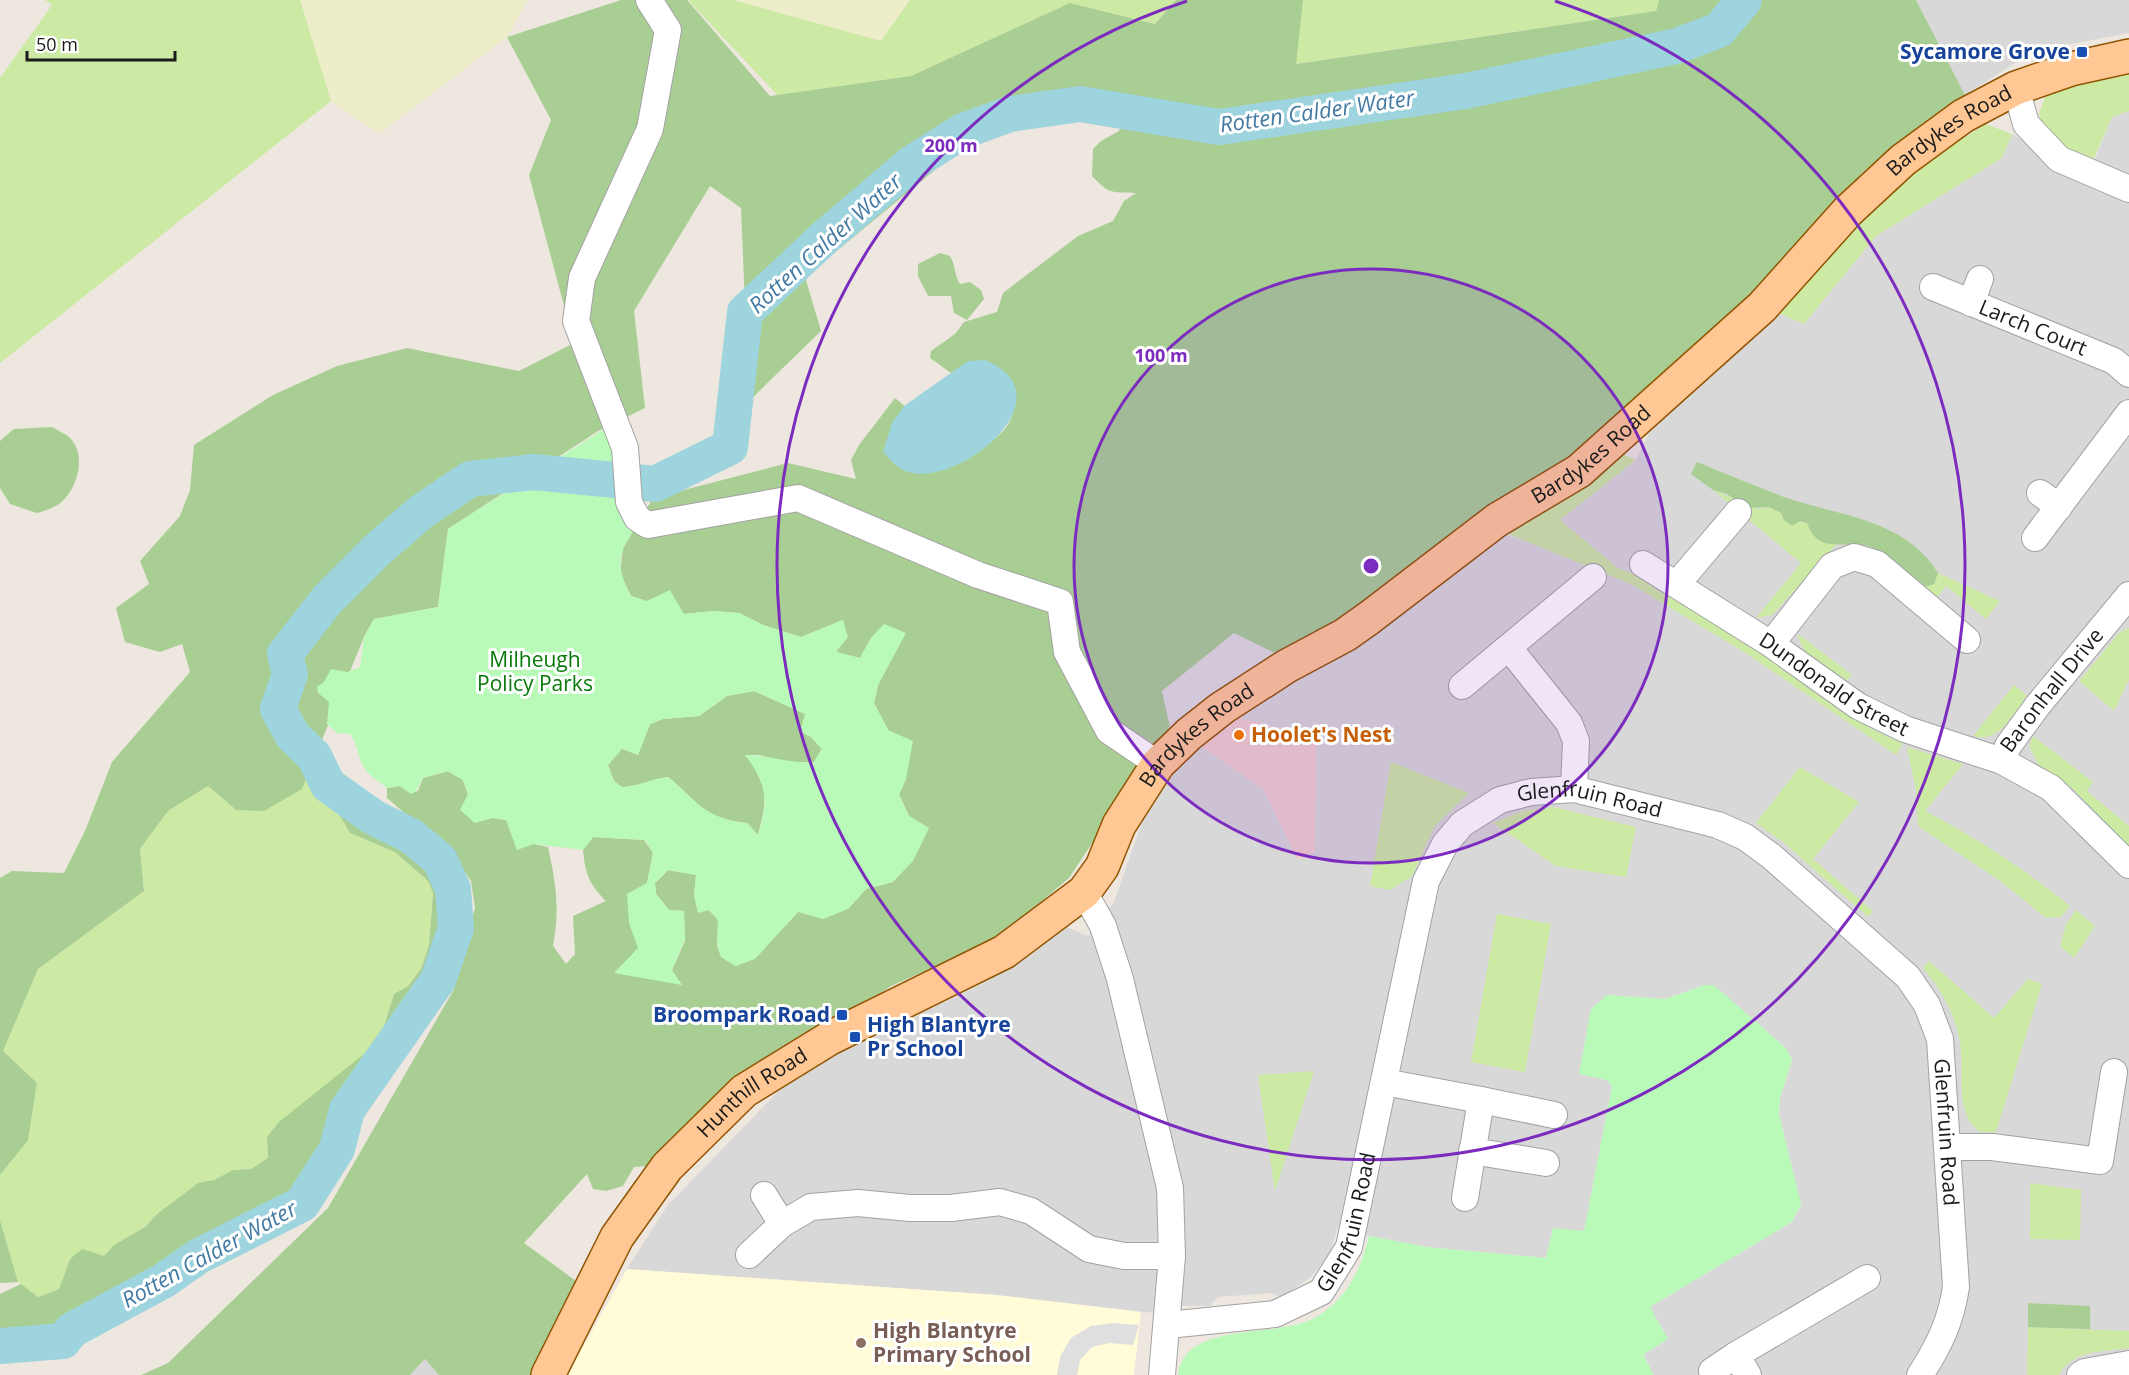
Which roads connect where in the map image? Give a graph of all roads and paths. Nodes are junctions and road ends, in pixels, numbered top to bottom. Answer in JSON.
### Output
{"nodes":[{"id":1,"x":649,"y":0,"type":"edge"},
{"id":2,"x":2129,"y":56,"type":"edge"},
{"id":3,"x":2016,"y":88,"type":"junction"},
{"id":4,"x":2129,"y":189,"type":"edge"},
{"id":5,"x":1933,"y":287,"type":"dead end"},
{"id":6,"x":2129,"y":374,"type":"edge"},
{"id":7,"x":2129,"y":413,"type":"edge"},
{"id":8,"x":1738,"y":512,"type":"dead end"},
{"id":9,"x":2035,"y":538,"type":"dead end"},
{"id":10,"x":1643,"y":564,"type":"dead end"},
{"id":11,"x":1593,"y":577,"type":"dead end"},
{"id":12,"x":1677,"y":584,"type":"junction"},
{"id":13,"x":2129,"y":595,"type":"edge"},
{"id":14,"x":1967,"y":640,"type":"dead end"},
{"id":15,"x":1771,"y":644,"type":"junction"},
{"id":16,"x":1509,"y":648,"type":"junction"},
{"id":17,"x":1462,"y":686,"type":"dead end"},
{"id":18,"x":2002,"y":761,"type":"junction"},
{"id":19,"x":1158,"y":764,"type":"junction"},
{"id":20,"x":1574,"y":789,"type":"junction"},
{"id":21,"x":2129,"y":865,"type":"edge"},
{"id":22,"x":1084,"y":892,"type":"junction"},
{"id":23,"x":2114,"y":1072,"type":"dead end"},
{"id":24,"x":1384,"y":1082,"type":"junction"},
{"id":25,"x":1481,"y":1100,"type":"junction"},
{"id":26,"x":1554,"y":1115,"type":"dead end"},
{"id":27,"x":1948,"y":1147,"type":"junction"},
{"id":28,"x":1472,"y":1151,"type":"junction"},
{"id":29,"x":1546,"y":1163,"type":"dead end"},
{"id":30,"x":764,"y":1194,"type":"dead end"},
{"id":31,"x":1465,"y":1198,"type":"dead end"},
{"id":32,"x":782,"y":1224,"type":"junction"},
{"id":33,"x":749,"y":1255,"type":"dead end"},
{"id":34,"x":1172,"y":1256,"type":"junction"},
{"id":35,"x":1867,"y":1278,"type":"dead end"},
{"id":36,"x":1168,"y":1325,"type":"junction"},
{"id":37,"x":2129,"y":1364,"type":"edge"},
{"id":38,"x":1742,"y":1365,"type":"edge"},
{"id":39,"x":1712,"y":1371,"type":"dead end"},
{"id":40,"x":548,"y":1375,"type":"edge"},
{"id":41,"x":1162,"y":1375,"type":"edge"},
{"id":42,"x":1920,"y":1375,"type":"edge"},
{"id":43,"x":2080,"y":1375,"type":"edge"}],
"edges":[{"from":1,"to":19,"type":"street"},
{"from":2,"to":3,"type":"main road","name":"Bardykes Road"},
{"from":3,"to":4,"type":"street"},
{"from":3,"to":19,"type":"main road","name":"Bardykes Road"},
{"from":5,"to":6,"type":"street","name":"Larch Court"},
{"from":7,"to":9,"type":"street"},
{"from":8,"to":12,"type":"street"},
{"from":10,"to":12,"type":"street","name":"Dundonald Street"},
{"from":11,"to":16,"type":"street"},
{"from":12,"to":15,"type":"street","name":"Dundonald Street"},
{"from":13,"to":18,"type":"street","name":"Baronhall Drive"},
{"from":14,"to":15,"type":"street"},
{"from":15,"to":18,"type":"street","name":"Dundonald Street"},
{"from":16,"to":17,"type":"street"},
{"from":16,"to":20,"type":"street"},
{"from":18,"to":21,"type":"street","name":"Dundonald Street"},
{"from":19,"to":22,"type":"main road","name":"Bardykes Road"},
{"from":20,"to":24,"type":"street","name":"Glenfruin Road"},
{"from":20,"to":27,"type":"street","name":"Glenfruin Road"},
{"from":22,"to":34,"type":"street"},
{"from":22,"to":40,"type":"main road","name":"Hunthill Road"},
{"from":23,"to":27,"type":"street"},
{"from":24,"to":25,"type":"street"},
{"from":24,"to":36,"type":"street","name":"Glenfruin Road"},
{"from":25,"to":26,"type":"street"},
{"from":25,"to":28,"type":"street"},
{"from":27,"to":42,"type":"street","name":"Glenfruin Road"},
{"from":28,"to":29,"type":"street"},
{"from":28,"to":31,"type":"street"},
{"from":30,"to":32,"type":"street"},
{"from":32,"to":33,"type":"street"},
{"from":32,"to":34,"type":"street"},
{"from":34,"to":36,"type":"street"},
{"from":35,"to":38,"type":"street"},
{"from":36,"to":41,"type":"street"},
{"from":37,"to":43,"type":"street"},
{"from":38,"to":39,"type":"street"}]}
